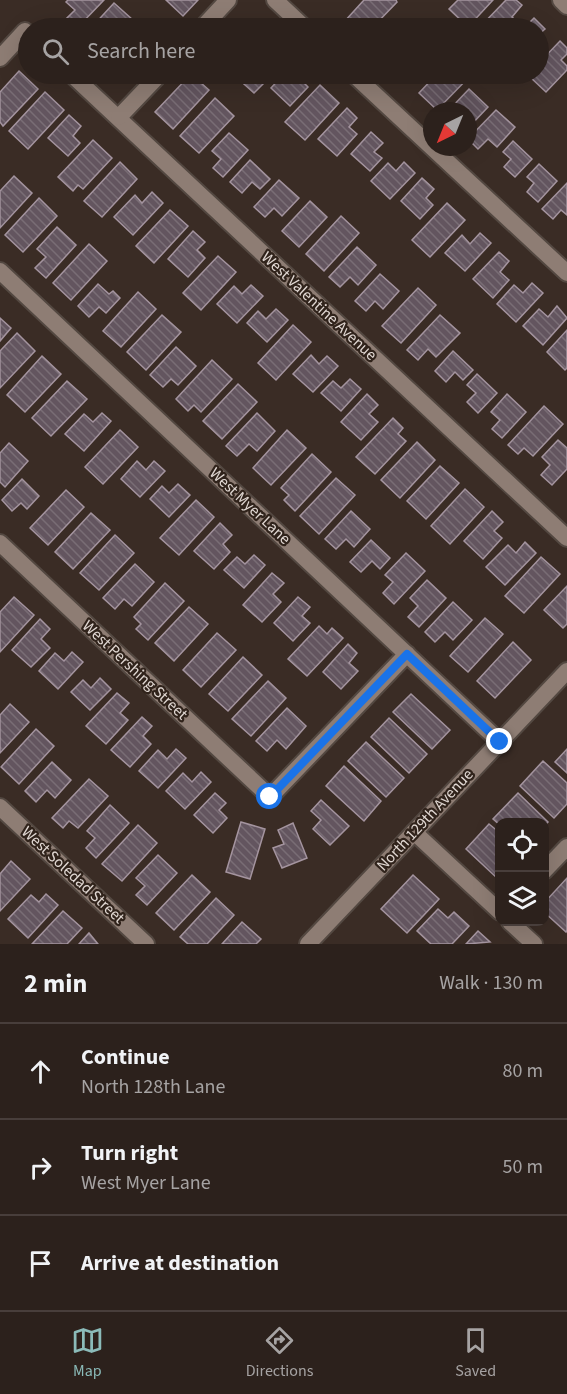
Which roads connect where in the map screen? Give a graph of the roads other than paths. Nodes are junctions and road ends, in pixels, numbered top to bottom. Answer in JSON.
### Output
{"nodes":[{"id":1,"x":228,"y":0,"type":"edge"},
{"id":2,"x":275,"y":0,"type":"edge"},
{"id":3,"x":561,"y":0,"type":"edge"},
{"id":4,"x":567,"y":6,"type":"edge"},
{"id":5,"x":211,"y":18,"type":"edge"},
{"id":6,"x":294,"y":18,"type":"edge"},
{"id":7,"x":18,"y":41,"type":"edge"},
{"id":8,"x":0,"y":57,"type":"edge"},
{"id":9,"x":82,"y":84,"type":"edge"},
{"id":10,"x":150,"y":84,"type":"edge"},
{"id":11,"x":365,"y":84,"type":"edge"},
{"id":12,"x":119,"y":117,"type":"junction"},
{"id":13,"x":0,"y":271,"type":"edge"},
{"id":14,"x":567,"y":273,"type":"edge"},
{"id":15,"x":567,"y":538,"type":"edge"},
{"id":16,"x":0,"y":543,"type":"edge"},
{"id":17,"x":407,"y":654,"type":"junction"},
{"id":18,"x":567,"y":671,"type":"edge"},
{"id":19,"x":500,"y":742,"type":"junction"},
{"id":20,"x":0,"y":807,"type":"edge"},
{"id":21,"x":414,"y":832,"type":"junction"},
{"id":22,"x":567,"y":847,"type":"edge"},
{"id":23,"x":549,"y":866,"type":"edge"},
{"id":24,"x":495,"y":907,"type":"edge"},
{"id":25,"x":515,"y":926,"type":"edge"},
{"id":26,"x":146,"y":944,"type":"edge"},
{"id":27,"x":308,"y":944,"type":"edge"},
{"id":28,"x":534,"y":944,"type":"edge"}],
"edges":[{"from":1,"to":5,"type":"street"},
{"from":2,"to":6,"type":"street"},
{"from":3,"to":4,"type":"street"},
{"from":7,"to":8,"type":"street"},
{"from":9,"to":12,"type":"street","name":"West Valentine Avenue"},
{"from":10,"to":12,"type":"street"},
{"from":11,"to":14,"type":"street"},
{"from":12,"to":15,"type":"street","name":"West Valentine Avenue"},
{"from":13,"to":17,"type":"street","name":"West Myer Lane"},
{"from":16,"to":17,"type":"street","name":"West Pershing Street"},
{"from":17,"to":19,"type":"street","name":"West Myer Lane"},
{"from":18,"to":19,"type":"street","name":"North 129th Avenue"},
{"from":19,"to":21,"type":"street","name":"North 129th Avenue"},
{"from":20,"to":26,"type":"street","name":"West Soledad Street"},
{"from":21,"to":24,"type":"street"},
{"from":21,"to":27,"type":"street","name":"North 129th Avenue"},
{"from":22,"to":23,"type":"street"},
{"from":25,"to":28,"type":"street"}]}
